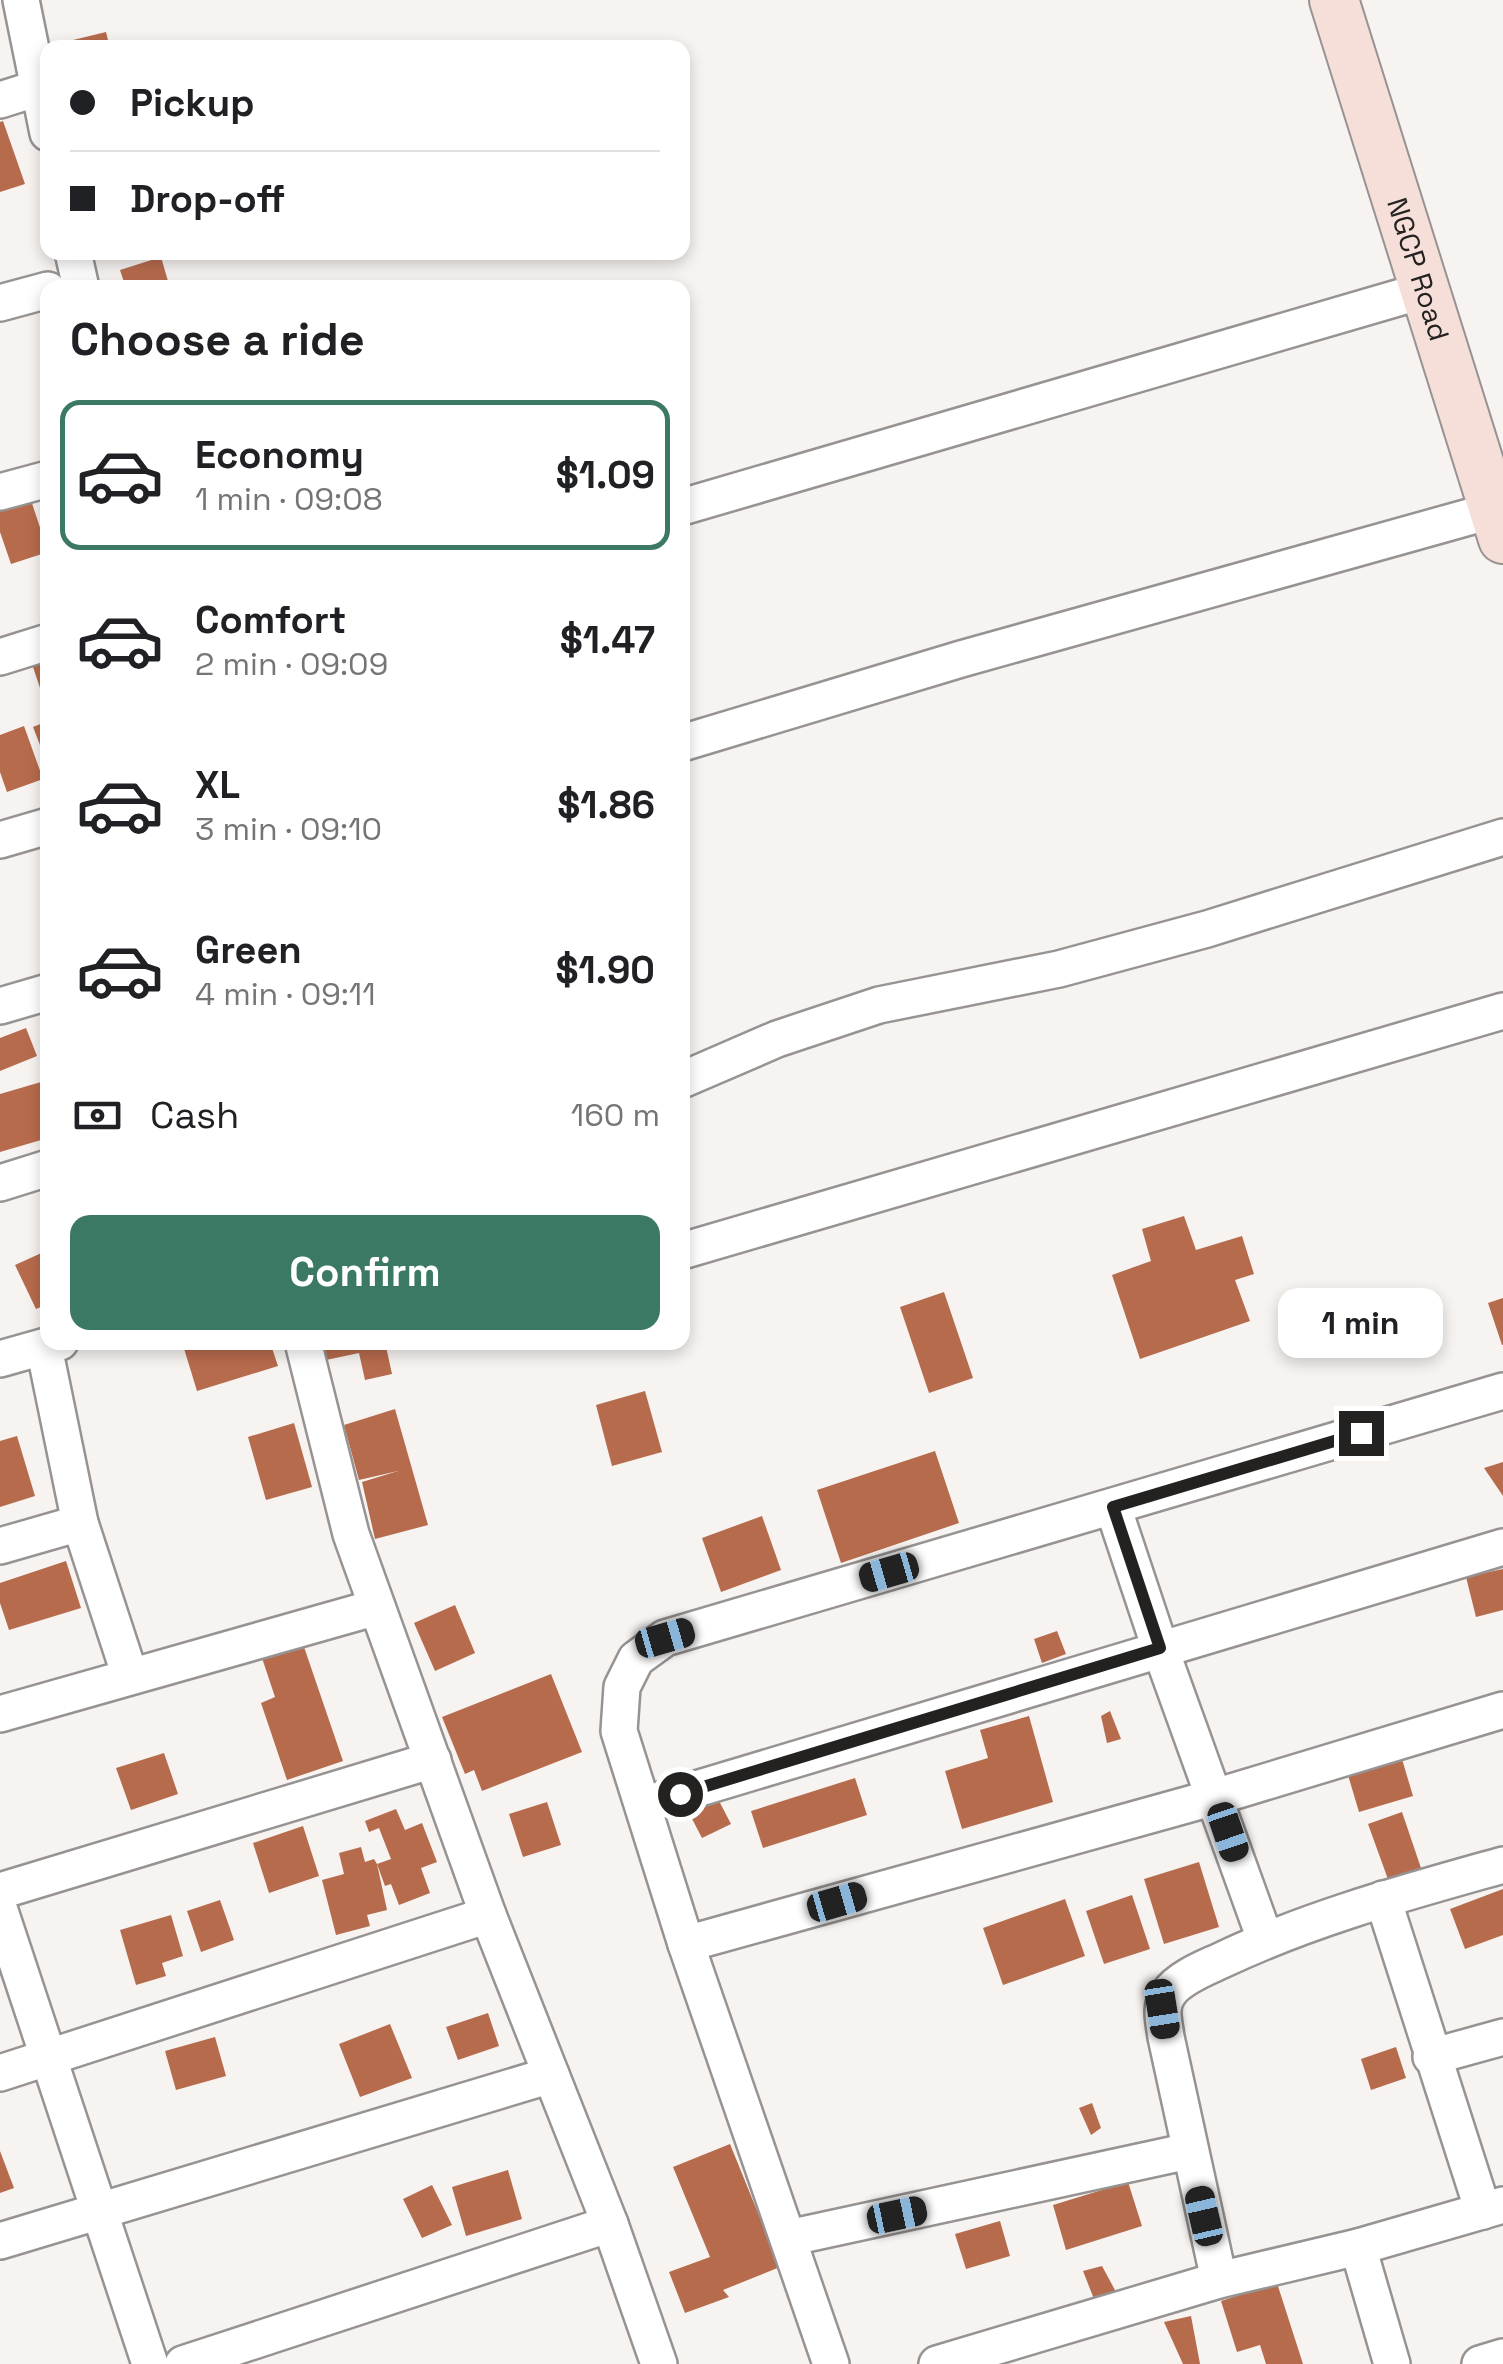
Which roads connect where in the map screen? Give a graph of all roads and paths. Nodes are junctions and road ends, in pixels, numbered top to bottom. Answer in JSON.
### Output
{"nodes":[{"id":1,"x":22,"y":0,"type":"edge"},
{"id":2,"x":1334,"y":0,"type":"edge"},
{"id":3,"x":38,"y":88,"type":"junction"},
{"id":4,"x":40,"y":97,"type":"edge"},
{"id":5,"x":0,"y":100,"type":"edge"},
{"id":6,"x":40,"y":289,"type":"edge"},
{"id":7,"x":1425,"y":290,"type":"junction"},
{"id":8,"x":0,"y":303,"type":"edge"},
{"id":9,"x":40,"y":481,"type":"edge"},
{"id":10,"x":0,"y":492,"type":"edge"},
{"id":11,"x":690,"y":505,"type":"edge"},
{"id":12,"x":1498,"y":525,"type":"edge"},
{"id":13,"x":40,"y":644,"type":"edge"},
{"id":14,"x":0,"y":657,"type":"edge"},
{"id":15,"x":690,"y":741,"type":"edge"},
{"id":16,"x":40,"y":828,"type":"edge"},
{"id":17,"x":1503,"y":837,"type":"edge"},
{"id":18,"x":0,"y":840,"type":"edge"},
{"id":19,"x":40,"y":994,"type":"edge"},
{"id":20,"x":0,"y":1006,"type":"edge"},
{"id":21,"x":1503,"y":1011,"type":"edge"},
{"id":22,"x":690,"y":1077,"type":"edge"},
{"id":23,"x":40,"y":1170,"type":"edge"},
{"id":24,"x":0,"y":1183,"type":"edge"},
{"id":25,"x":690,"y":1249,"type":"edge"},
{"id":26,"x":40,"y":1348,"type":"edge"},
{"id":27,"x":53,"y":1350,"type":"edge"},
{"id":28,"x":305,"y":1350,"type":"edge"},
{"id":29,"x":0,"y":1359,"type":"edge"},
{"id":30,"x":1503,"y":1391,"type":"edge"},
{"id":31,"x":1113,"y":1507,"type":"junction"},
{"id":32,"x":80,"y":1523,"type":"junction"},
{"id":33,"x":0,"y":1546,"type":"edge"},
{"id":34,"x":1503,"y":1547,"type":"edge"},
{"id":35,"x":376,"y":1606,"type":"junction"},
{"id":36,"x":1160,"y":1648,"type":"junction"},
{"id":37,"x":130,"y":1676,"type":"junction"},
{"id":38,"x":1503,"y":1710,"type":"edge"},
{"id":39,"x":0,"y":1714,"type":"edge"},
{"id":40,"x":433,"y":1760,"type":"junction"},
{"id":41,"x":1215,"y":1796,"type":"junction"},
{"id":42,"x":642,"y":1805,"type":"junction"},
{"id":43,"x":1503,"y":1865,"type":"edge"},
{"id":44,"x":0,"y":1891,"type":"edge"},
{"id":45,"x":1382,"y":1899,"type":"junction"},
{"id":46,"x":0,"y":1910,"type":"edge"},
{"id":47,"x":488,"y":1914,"type":"junction"},
{"id":48,"x":1265,"y":1939,"type":"junction"},
{"id":49,"x":686,"y":1944,"type":"junction"},
{"id":50,"x":1503,"y":2037,"type":"edge"},
{"id":51,"x":1432,"y":2057,"type":"junction"},
{"id":52,"x":48,"y":2059,"type":"junction"},
{"id":53,"x":0,"y":2074,"type":"edge"},
{"id":54,"x":551,"y":2075,"type":"junction"},
{"id":55,"x":1189,"y":2151,"type":"junction"},
{"id":56,"x":1493,"y":2208,"type":"edge"},
{"id":57,"x":99,"y":2211,"type":"junction"},
{"id":58,"x":610,"y":2224,"type":"junction"},
{"id":59,"x":788,"y":2238,"type":"junction"},
{"id":60,"x":0,"y":2240,"type":"edge"},
{"id":61,"x":1358,"y":2248,"type":"junction"},
{"id":62,"x":1219,"y":2280,"type":"junction"},
{"id":63,"x":1503,"y":2358,"type":"edge"},
{"id":64,"x":150,"y":2364,"type":"edge"},
{"id":65,"x":184,"y":2364,"type":"edge"},
{"id":66,"x":659,"y":2364,"type":"edge"},
{"id":67,"x":832,"y":2364,"type":"edge"},
{"id":68,"x":937,"y":2364,"type":"edge"},
{"id":69,"x":1392,"y":2364,"type":"edge"},
{"id":70,"x":1480,"y":2364,"type":"edge"}],
"edges":[{"from":1,"to":3,"type":"street"},
{"from":2,"to":7,"type":"main road","name":"NGCP Road"},
{"from":3,"to":4,"type":"street"},
{"from":3,"to":5,"type":"street"},
{"from":6,"to":8,"type":"street"},
{"from":7,"to":11,"type":"street"},
{"from":7,"to":12,"type":"main road","name":"NGCP Road"},
{"from":9,"to":10,"type":"street"},
{"from":12,"to":15,"type":"street"},
{"from":13,"to":14,"type":"street"},
{"from":16,"to":18,"type":"street"},
{"from":17,"to":22,"type":"street"},
{"from":19,"to":20,"type":"street"},
{"from":21,"to":25,"type":"street"},
{"from":23,"to":24,"type":"street"},
{"from":26,"to":29,"type":"street"},
{"from":27,"to":32,"type":"street"},
{"from":28,"to":35,"type":"street"},
{"from":30,"to":31,"type":"street"},
{"from":31,"to":36,"type":"street"},
{"from":31,"to":42,"type":"street"},
{"from":32,"to":33,"type":"street"},
{"from":32,"to":37,"type":"street"},
{"from":34,"to":36,"type":"street"},
{"from":35,"to":37,"type":"street"},
{"from":35,"to":40,"type":"street"},
{"from":36,"to":41,"type":"street"},
{"from":36,"to":42,"type":"street"},
{"from":37,"to":39,"type":"street"},
{"from":38,"to":41,"type":"street"},
{"from":40,"to":44,"type":"street"},
{"from":40,"to":47,"type":"street"},
{"from":41,"to":48,"type":"street"},
{"from":41,"to":49,"type":"street"},
{"from":42,"to":49,"type":"street"},
{"from":43,"to":45,"type":"street"},
{"from":45,"to":48,"type":"street"},
{"from":45,"to":51,"type":"street"},
{"from":46,"to":52,"type":"street"},
{"from":47,"to":52,"type":"street"},
{"from":47,"to":54,"type":"street"},
{"from":48,"to":55,"type":"street"},
{"from":49,"to":59,"type":"street"},
{"from":50,"to":51,"type":"street"},
{"from":51,"to":56,"type":"street"},
{"from":52,"to":53,"type":"street"},
{"from":52,"to":57,"type":"street"},
{"from":54,"to":57,"type":"street"},
{"from":54,"to":58,"type":"street"},
{"from":55,"to":59,"type":"street"},
{"from":55,"to":62,"type":"street"},
{"from":56,"to":61,"type":"street"},
{"from":57,"to":60,"type":"street"},
{"from":57,"to":64,"type":"street"},
{"from":58,"to":65,"type":"street"},
{"from":58,"to":66,"type":"street"},
{"from":59,"to":67,"type":"street"},
{"from":61,"to":62,"type":"street"},
{"from":61,"to":69,"type":"street"},
{"from":62,"to":68,"type":"street"},
{"from":63,"to":70,"type":"street"}]}
